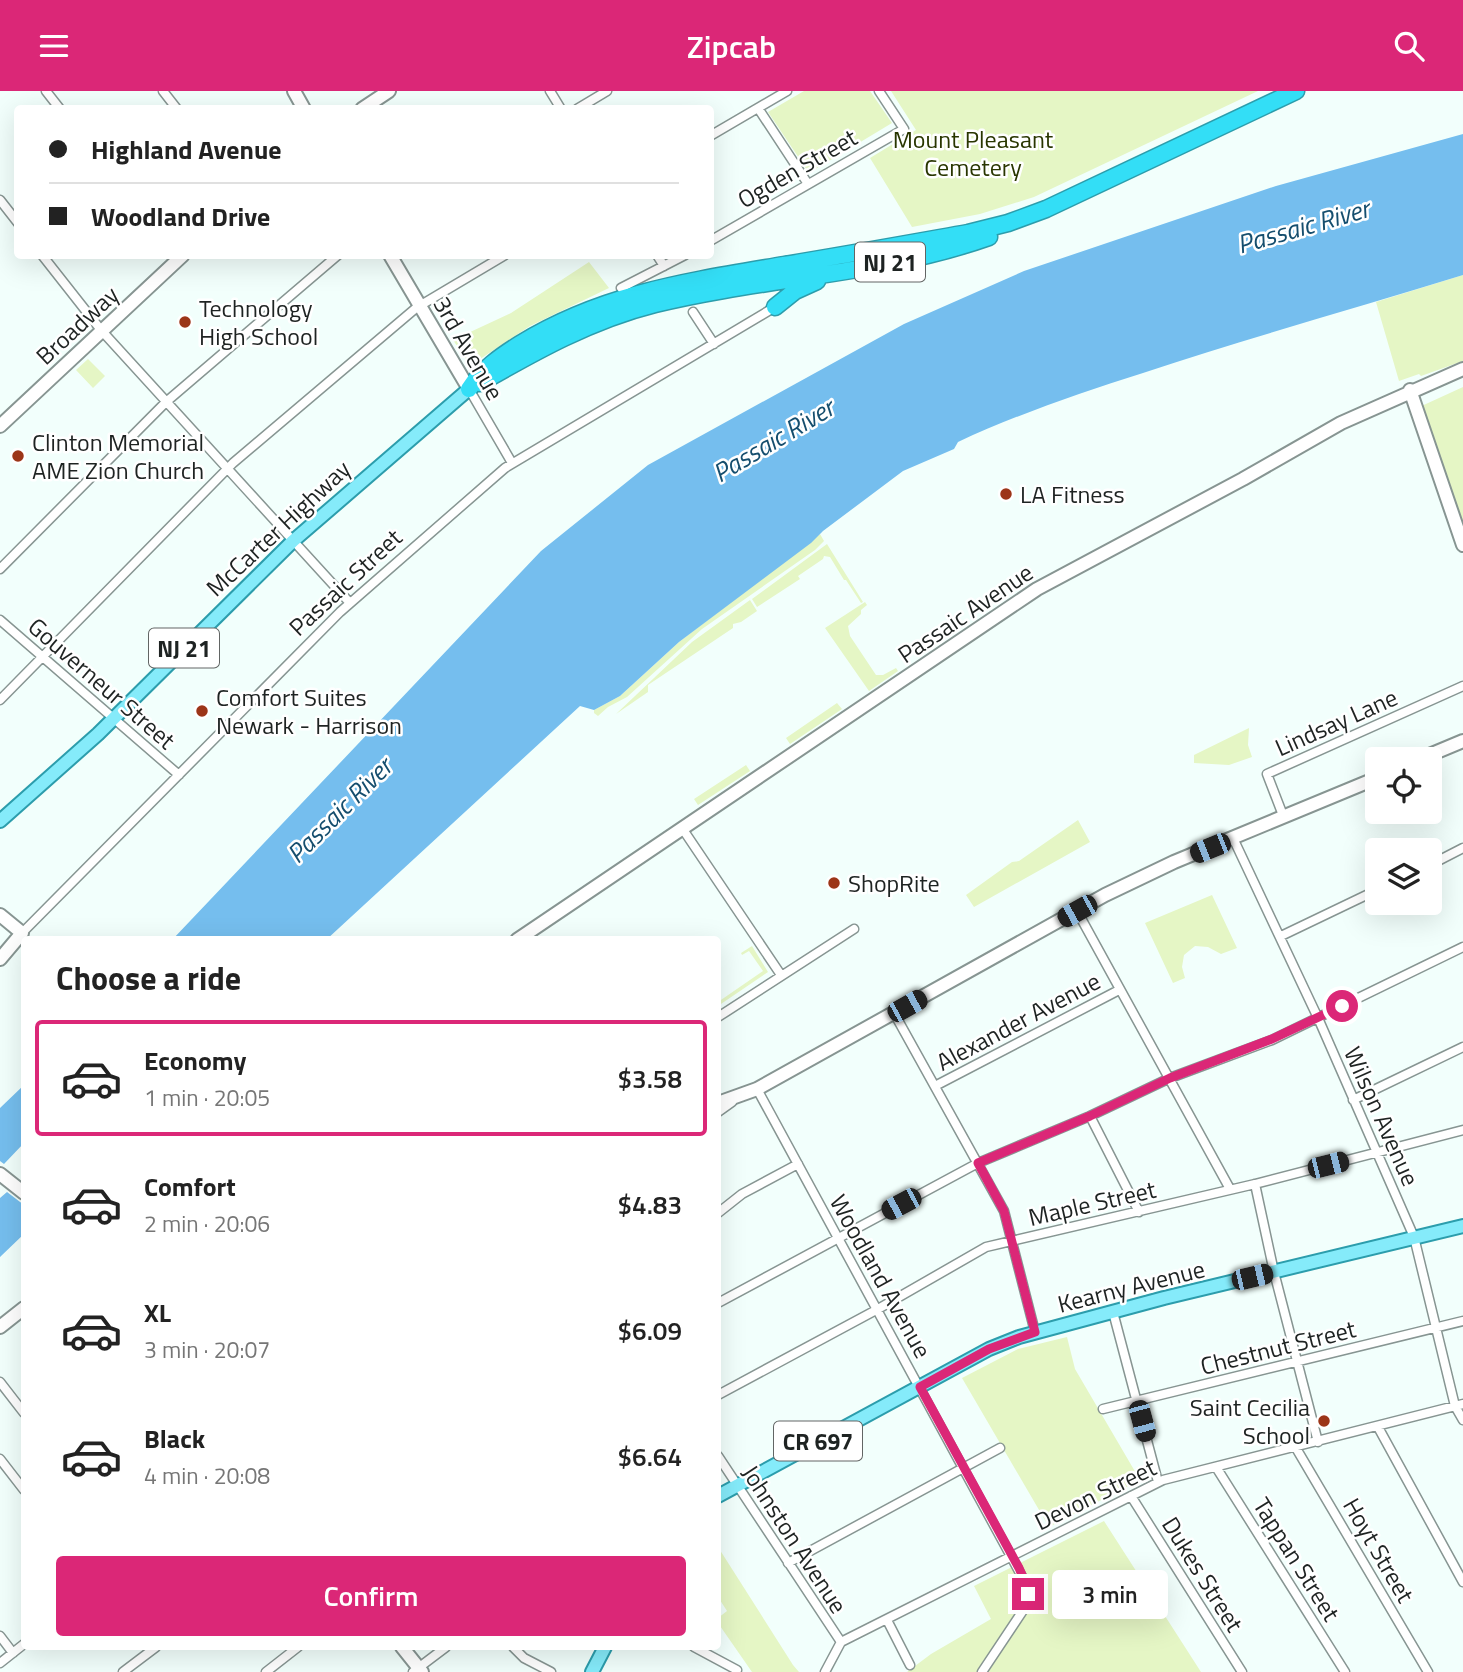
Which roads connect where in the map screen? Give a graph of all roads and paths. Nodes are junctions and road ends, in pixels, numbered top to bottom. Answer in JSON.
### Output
{"nodes":[{"id":1,"x":46,"y":91,"type":"edge"},
{"id":2,"x":163,"y":91,"type":"edge"},
{"id":3,"x":389,"y":91,"type":"edge"},
{"id":4,"x":607,"y":91,"type":"edge"},
{"id":5,"x":787,"y":91,"type":"edge"},
{"id":6,"x":879,"y":91,"type":"edge"},
{"id":7,"x":1297,"y":91,"type":"edge"},
{"id":8,"x":57,"y":105,"type":"edge"},
{"id":9,"x":174,"y":105,"type":"edge"},
{"id":10,"x":368,"y":105,"type":"edge"},
{"id":11,"x":584,"y":105,"type":"edge"},
{"id":12,"x":758,"y":108,"type":"junction"},
{"id":13,"x":714,"y":134,"type":"edge"},
{"id":14,"x":808,"y":184,"type":"junction"},
{"id":15,"x":0,"y":200,"type":"edge"},
{"id":16,"x":14,"y":218,"type":"edge"},
{"id":17,"x":714,"y":238,"type":"edge"},
{"id":18,"x":45,"y":259,"type":"edge"},
{"id":19,"x":175,"y":259,"type":"edge"},
{"id":20,"x":333,"y":259,"type":"edge"},
{"id":21,"x":392,"y":259,"type":"edge"},
{"id":22,"x":498,"y":259,"type":"edge"},
{"id":23,"x":660,"y":259,"type":"edge"},
{"id":24,"x":677,"y":259,"type":"edge"},
{"id":25,"x":664,"y":266,"type":"junction"},
{"id":26,"x":864,"y":267,"type":"junction"},
{"id":27,"x":621,"y":288,"type":"dead end"},
{"id":28,"x":420,"y":306,"type":"junction"},
{"id":29,"x":775,"y":307,"type":"joint"},
{"id":30,"x":693,"y":311,"type":"dead end"},
{"id":31,"x":101,"y":330,"type":"junction"},
{"id":32,"x":713,"y":344,"type":"junction"},
{"id":33,"x":1463,"y":369,"type":"edge"},
{"id":34,"x":468,"y":389,"type":"junction"},
{"id":35,"x":1410,"y":390,"type":"junction"},
{"id":36,"x":166,"y":401,"type":"junction"},
{"id":37,"x":2,"y":420,"type":"edge"},
{"id":38,"x":512,"y":463,"type":"junction"},
{"id":39,"x":227,"y":468,"type":"junction"},
{"id":40,"x":293,"y":541,"type":"junction"},
{"id":41,"x":1463,"y":545,"type":"edge"},
{"id":42,"x":0,"y":569,"type":"edge"},
{"id":43,"x":350,"y":603,"type":"junction"},
{"id":44,"x":0,"y":620,"type":"edge"},
{"id":45,"x":42,"y":655,"type":"junction"},
{"id":46,"x":1463,"y":685,"type":"edge"},
{"id":47,"x":0,"y":700,"type":"edge"},
{"id":48,"x":114,"y":718,"type":"junction"},
{"id":49,"x":1463,"y":741,"type":"edge"},
{"id":50,"x":1442,"y":750,"type":"edge"},
{"id":51,"x":179,"y":775,"type":"junction"},
{"id":52,"x":1365,"y":783,"type":"edge"},
{"id":53,"x":1284,"y":818,"type":"junction"},
{"id":54,"x":0,"y":821,"type":"edge"},
{"id":55,"x":682,"y":828,"type":"junction"},
{"id":56,"x":1233,"y":838,"type":"junction"},
{"id":57,"x":1463,"y":848,"type":"edge"},
{"id":58,"x":1442,"y":859,"type":"edge"},
{"id":59,"x":1365,"y":896,"type":"edge"},
{"id":60,"x":1077,"y":911,"type":"junction"},
{"id":61,"x":0,"y":915,"type":"edge"},
{"id":62,"x":854,"y":929,"type":"dead end"},
{"id":63,"x":22,"y":933,"type":"junction"},
{"id":64,"x":523,"y":936,"type":"edge"},
{"id":65,"x":1281,"y":936,"type":"junction"},
{"id":66,"x":1463,"y":947,"type":"edge"},
{"id":67,"x":0,"y":959,"type":"edge"},
{"id":68,"x":780,"y":975,"type":"junction"},
{"id":69,"x":1119,"y":990,"type":"junction"},
{"id":70,"x":894,"y":1013,"type":"junction"},
{"id":71,"x":721,"y":1015,"type":"edge"},
{"id":72,"x":1318,"y":1018,"type":"junction"},
{"id":73,"x":1463,"y":1047,"type":"edge"},
{"id":74,"x":1170,"y":1078,"type":"junction"},
{"id":75,"x":935,"y":1086,"type":"junction"},
{"id":76,"x":757,"y":1089,"type":"junction"},
{"id":77,"x":740,"y":1095,"type":"junction"},
{"id":78,"x":1353,"y":1100,"type":"junction"},
{"id":79,"x":721,"y":1102,"type":"edge"},
{"id":80,"x":721,"y":1110,"type":"edge"},
{"id":81,"x":1090,"y":1116,"type":"junction"},
{"id":82,"x":1463,"y":1130,"type":"edge"},
{"id":83,"x":1377,"y":1153,"type":"junction"},
{"id":84,"x":978,"y":1163,"type":"junction"},
{"id":85,"x":798,"y":1164,"type":"junction"},
{"id":86,"x":0,"y":1174,"type":"edge"},
{"id":87,"x":1255,"y":1184,"type":"junction"},
{"id":88,"x":1230,"y":1189,"type":"junction"},
{"id":89,"x":21,"y":1191,"type":"edge"},
{"id":90,"x":721,"y":1211,"type":"edge"},
{"id":91,"x":1139,"y":1212,"type":"junction"},
{"id":92,"x":1463,"y":1226,"type":"edge"},
{"id":93,"x":1414,"y":1237,"type":"junction"},
{"id":94,"x":839,"y":1238,"type":"junction"},
{"id":95,"x":1013,"y":1241,"type":"junction"},
{"id":96,"x":1274,"y":1272,"type":"junction"},
{"id":97,"x":721,"y":1301,"type":"edge"},
{"id":98,"x":878,"y":1309,"type":"junction"},
{"id":99,"x":21,"y":1310,"type":"edge"},
{"id":100,"x":1113,"y":1312,"type":"junction"},
{"id":101,"x":1463,"y":1321,"type":"edge"},
{"id":102,"x":0,"y":1327,"type":"edge"},
{"id":103,"x":1434,"y":1328,"type":"junction"},
{"id":104,"x":1035,"y":1332,"type":"junction"},
{"id":105,"x":1297,"y":1362,"type":"junction"},
{"id":106,"x":0,"y":1382,"type":"edge"},
{"id":107,"x":920,"y":1387,"type":"junction"},
{"id":108,"x":721,"y":1393,"type":"edge"},
{"id":109,"x":1136,"y":1401,"type":"junction"},
{"id":110,"x":1459,"y":1405,"type":"edge"},
{"id":111,"x":21,"y":1409,"type":"edge"},
{"id":112,"x":1103,"y":1409,"type":"dead end"},
{"id":113,"x":1463,"y":1420,"type":"edge"},
{"id":114,"x":1378,"y":1427,"type":"junction"},
{"id":115,"x":1318,"y":1442,"type":"junction"},
{"id":116,"x":1000,"y":1448,"type":"dead end"},
{"id":117,"x":1296,"y":1448,"type":"junction"},
{"id":118,"x":0,"y":1459,"type":"edge"},
{"id":119,"x":721,"y":1461,"type":"edge"},
{"id":120,"x":964,"y":1467,"type":"junction"},
{"id":121,"x":1216,"y":1467,"type":"junction"},
{"id":122,"x":1158,"y":1482,"type":"junction"},
{"id":123,"x":736,"y":1485,"type":"junction"},
{"id":124,"x":21,"y":1486,"type":"edge"},
{"id":125,"x":721,"y":1494,"type":"edge"},
{"id":126,"x":1131,"y":1496,"type":"junction"},
{"id":127,"x":1013,"y":1556,"type":"junction"},
{"id":128,"x":788,"y":1563,"type":"junction"},
{"id":129,"x":1463,"y":1582,"type":"edge"},
{"id":130,"x":887,"y":1620,"type":"junction"},
{"id":131,"x":0,"y":1636,"type":"edge"},
{"id":132,"x":841,"y":1642,"type":"junction"},
{"id":133,"x":21,"y":1646,"type":"edge"},
{"id":134,"x":152,"y":1650,"type":"edge"},
{"id":135,"x":294,"y":1650,"type":"edge"},
{"id":136,"x":404,"y":1650,"type":"edge"},
{"id":137,"x":442,"y":1650,"type":"edge"},
{"id":138,"x":516,"y":1650,"type":"edge"},
{"id":139,"x":603,"y":1650,"type":"edge"},
{"id":140,"x":700,"y":1650,"type":"edge"},
{"id":141,"x":13,"y":1653,"type":"junction"},
{"id":142,"x":0,"y":1663,"type":"edge"},
{"id":143,"x":910,"y":1665,"type":"dead end"},
{"id":144,"x":737,"y":1669,"type":"dead end"},
{"id":145,"x":125,"y":1671,"type":"edge"},
{"id":146,"x":418,"y":1671,"type":"edge"},
{"id":147,"x":266,"y":1672,"type":"edge"},
{"id":148,"x":551,"y":1672,"type":"edge"},
{"id":149,"x":592,"y":1672,"type":"edge"},
{"id":150,"x":825,"y":1672,"type":"edge"},
{"id":151,"x":982,"y":1672,"type":"edge"},
{"id":152,"x":1242,"y":1672,"type":"edge"},
{"id":153,"x":1345,"y":1672,"type":"edge"},
{"id":154,"x":1428,"y":1672,"type":"edge"}],
"edges":[{"from":1,"to":8,"type":"street"},
{"from":2,"to":9,"type":"street"},
{"from":3,"to":10,"type":"main road"},
{"from":4,"to":11,"type":"street"},
{"from":5,"to":12,"type":"street"},
{"from":6,"to":14,"type":"street","name":"Ogden Street"},
{"from":7,"to":26,"type":"highway","name":"McCarter Highway","number":"NJ 21"},
{"from":7,"to":34,"type":"highway","name":"McCarter Highway","number":"NJ 21"},
{"from":12,"to":13,"type":"street"},
{"from":12,"to":14,"type":"street"},
{"from":14,"to":17,"type":"street","name":"Ogden Street"},
{"from":15,"to":16,"type":"street"},
{"from":18,"to":31,"type":"street"},
{"from":19,"to":31,"type":"main road","name":"Broadway"},
{"from":20,"to":36,"type":"street"},
{"from":21,"to":28,"type":"main road","name":"3rd Avenue"},
{"from":22,"to":28,"type":"street"},
{"from":23,"to":25,"type":"street"},
{"from":24,"to":25,"type":"street"},
{"from":25,"to":27,"type":"street"},
{"from":26,"to":29,"type":"highway"},
{"from":26,"to":34,"type":"highway","name":"McCarter Highway","number":"NJ 21"},
{"from":28,"to":34,"type":"main road","name":"3rd Avenue"},
{"from":28,"to":39,"type":"street"},
{"from":29,"to":32,"type":"street","name":"Passaic Street"},
{"from":30,"to":32,"type":"street"},
{"from":31,"to":36,"type":"street"},
{"from":31,"to":37,"type":"main road","name":"Broadway"},
{"from":32,"to":38,"type":"street","name":"Passaic Street"},
{"from":33,"to":35,"type":"main road","name":"Passaic Avenue"},
{"from":34,"to":38,"type":"street","name":"3rd Avenue"},
{"from":34,"to":40,"type":"main road","name":"McCarter Highway","number":"NJ 21"},
{"from":35,"to":41,"type":"main road"},
{"from":35,"to":55,"type":"main road","name":"Passaic Avenue"},
{"from":36,"to":39,"type":"street"},
{"from":36,"to":42,"type":"street"},
{"from":38,"to":43,"type":"street","name":"Passaic Street"},
{"from":39,"to":40,"type":"street"},
{"from":39,"to":45,"type":"street"},
{"from":40,"to":43,"type":"street"},
{"from":40,"to":48,"type":"main road","name":"McCarter Highway","number":"NJ 21"},
{"from":43,"to":51,"type":"street","name":"Passaic Street"},
{"from":44,"to":45,"type":"street","name":"Gouverneur Street"},
{"from":45,"to":47,"type":"street"},
{"from":45,"to":48,"type":"street","name":"Gouverneur Street"},
{"from":46,"to":53,"type":"street","name":"Lindsay Lane"},
{"from":48,"to":51,"type":"street","name":"Gouverneur Street"},
{"from":48,"to":54,"type":"main road","name":"McCarter Highway","number":"NJ 21"},
{"from":49,"to":50,"type":"main road"},
{"from":51,"to":63,"type":"street","name":"Passaic Street"},
{"from":52,"to":53,"type":"main road"},
{"from":53,"to":56,"type":"main road"},
{"from":55,"to":64,"type":"main road","name":"Passaic Avenue"},
{"from":55,"to":68,"type":"street"},
{"from":56,"to":60,"type":"main road"},
{"from":56,"to":65,"type":"street","name":"Wilson Avenue"},
{"from":57,"to":58,"type":"street"},
{"from":59,"to":65,"type":"street"},
{"from":60,"to":69,"type":"street"},
{"from":60,"to":70,"type":"main road"},
{"from":61,"to":63,"type":"main road"},
{"from":62,"to":68,"type":"street"},
{"from":63,"to":67,"type":"main road","name":"Passaic Street"},
{"from":65,"to":72,"type":"street","name":"Wilson Avenue"},
{"from":66,"to":72,"type":"street"},
{"from":68,"to":71,"type":"street"},
{"from":69,"to":74,"type":"street"},
{"from":69,"to":75,"type":"street","name":"Alexander Avenue"},
{"from":70,"to":75,"type":"street"},
{"from":70,"to":76,"type":"main road"},
{"from":72,"to":74,"type":"street"},
{"from":72,"to":78,"type":"street","name":"Wilson Avenue"},
{"from":73,"to":78,"type":"street"},
{"from":74,"to":81,"type":"street"},
{"from":74,"to":88,"type":"street"},
{"from":75,"to":84,"type":"street"},
{"from":76,"to":77,"type":"main road"},
{"from":76,"to":85,"type":"street","name":"Woodland Avenue"},
{"from":77,"to":79,"type":"main road"},
{"from":77,"to":80,"type":"street"},
{"from":78,"to":83,"type":"street","name":"Wilson Avenue"},
{"from":81,"to":84,"type":"street"},
{"from":81,"to":91,"type":"street"},
{"from":82,"to":83,"type":"street","name":"Maple Street"},
{"from":83,"to":87,"type":"street","name":"Maple Street"},
{"from":83,"to":93,"type":"street","name":"Wilson Avenue"},
{"from":84,"to":94,"type":"street"},
{"from":84,"to":95,"type":"street"},
{"from":85,"to":90,"type":"street"},
{"from":85,"to":94,"type":"street","name":"Woodland Avenue"},
{"from":86,"to":89,"type":"main road"},
{"from":87,"to":88,"type":"street","name":"Maple Street"},
{"from":87,"to":96,"type":"street"},
{"from":88,"to":91,"type":"street","name":"Maple Street"},
{"from":91,"to":95,"type":"street","name":"Maple Street"},
{"from":92,"to":93,"type":"main road","name":"Kearny Avenue","number":"CR 697"},
{"from":93,"to":96,"type":"main road","name":"Kearny Avenue","number":"CR 697"},
{"from":93,"to":103,"type":"street","name":"Wilson Avenue"},
{"from":94,"to":97,"type":"street"},
{"from":94,"to":98,"type":"street","name":"Woodland Avenue"},
{"from":95,"to":98,"type":"street","name":"Maple Street"},
{"from":95,"to":104,"type":"street"},
{"from":96,"to":100,"type":"main road","name":"Kearny Avenue","number":"CR 697"},
{"from":96,"to":105,"type":"street"},
{"from":98,"to":107,"type":"street","name":"Woodland Avenue"},
{"from":98,"to":108,"type":"street","name":"Maple Street"},
{"from":99,"to":102,"type":"main road"},
{"from":100,"to":104,"type":"main road","name":"Kearny Avenue","number":"CR 697"},
{"from":100,"to":109,"type":"street"},
{"from":101,"to":103,"type":"street","name":"Chestnut Street"},
{"from":103,"to":105,"type":"street","name":"Chestnut Street"},
{"from":103,"to":110,"type":"street","name":"Wilson Avenue"},
{"from":104,"to":107,"type":"main road","name":"Kearny Avenue","number":"CR 697"},
{"from":105,"to":109,"type":"street","name":"Chestnut Street"},
{"from":105,"to":115,"type":"street"},
{"from":106,"to":111,"type":"street"},
{"from":107,"to":120,"type":"street","name":"Woodland Avenue"},
{"from":107,"to":123,"type":"main road","name":"Kearny Avenue","number":"CR 697"},
{"from":109,"to":112,"type":"street","name":"Chestnut Street"},
{"from":109,"to":122,"type":"street"},
{"from":110,"to":113,"type":"street","name":"Wilson Avenue"},
{"from":110,"to":114,"type":"street","name":"Devon Street"},
{"from":114,"to":115,"type":"street","name":"Devon Street"},
{"from":114,"to":129,"type":"street"},
{"from":115,"to":117,"type":"street","name":"Devon Street"},
{"from":116,"to":120,"type":"street"},
{"from":117,"to":121,"type":"street","name":"Devon Street"},
{"from":117,"to":154,"type":"street","name":"Hoyt Street"},
{"from":118,"to":124,"type":"street"},
{"from":119,"to":123,"type":"street","name":"Johnston Avenue"},
{"from":120,"to":127,"type":"street","name":"Woodland Avenue"},
{"from":120,"to":128,"type":"street"},
{"from":121,"to":122,"type":"street","name":"Devon Street"},
{"from":121,"to":153,"type":"street","name":"Tappan Street"},
{"from":122,"to":126,"type":"street","name":"Devon Street"},
{"from":123,"to":125,"type":"main road","name":"Kearny Avenue","number":"CR 697"},
{"from":123,"to":128,"type":"street","name":"Johnston Avenue"},
{"from":126,"to":127,"type":"street","name":"Devon Street"},
{"from":126,"to":152,"type":"street","name":"Dukes Street"},
{"from":127,"to":130,"type":"street","name":"Devon Street"},
{"from":127,"to":151,"type":"street","name":"Woodland Avenue"},
{"from":128,"to":132,"type":"street","name":"Johnston Avenue"},
{"from":130,"to":132,"type":"street","name":"Devon Street"},
{"from":130,"to":143,"type":"street"},
{"from":131,"to":141,"type":"street"},
{"from":132,"to":150,"type":"street"},
{"from":133,"to":141,"type":"street"},
{"from":134,"to":145,"type":"street"},
{"from":135,"to":147,"type":"street"},
{"from":136,"to":146,"type":"main road"},
{"from":137,"to":146,"type":"street"},
{"from":138,"to":148,"type":"street"},
{"from":139,"to":149,"type":"main road"},
{"from":140,"to":144,"type":"street"},
{"from":141,"to":142,"type":"street"}]}
